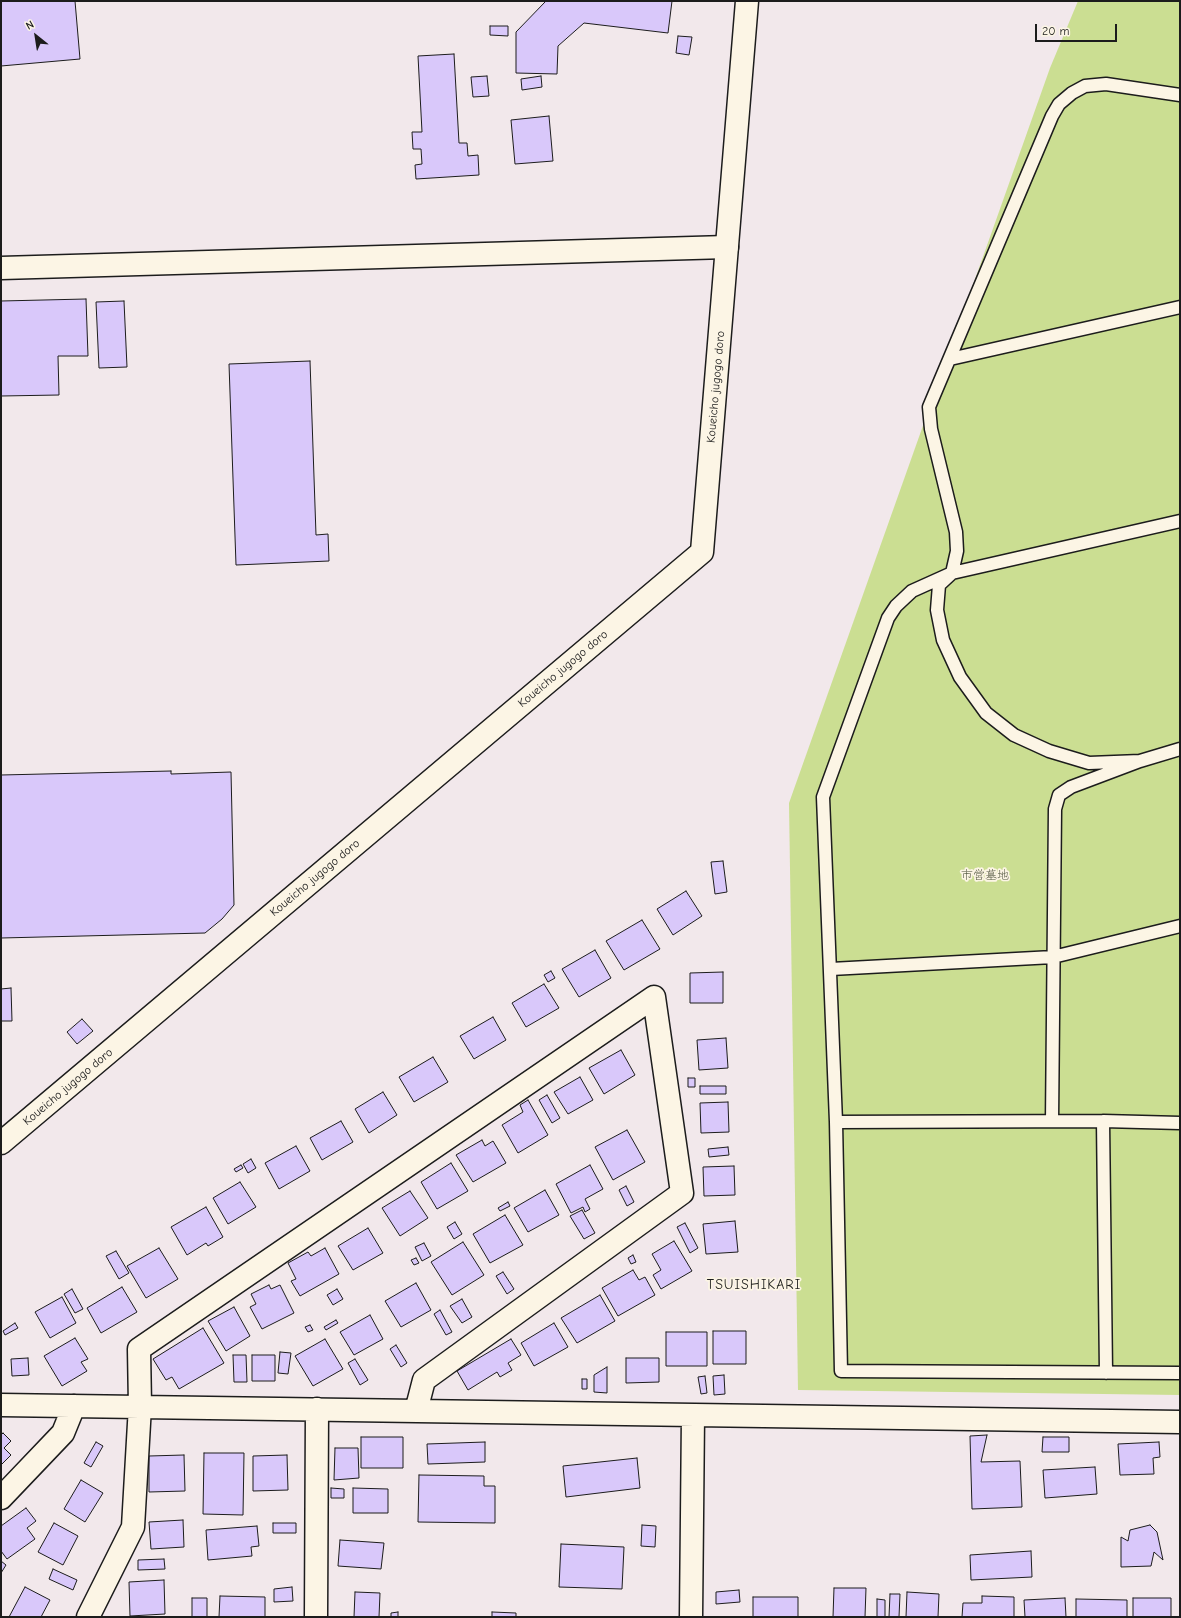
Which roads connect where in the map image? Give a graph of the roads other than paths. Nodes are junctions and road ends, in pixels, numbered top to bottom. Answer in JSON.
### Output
{"nodes":[{"id":1,"x":747,"y":1,"type":"edge"},
{"id":2,"x":1180,"y":95,"type":"edge"},
{"id":3,"x":727,"y":247,"type":"junction"},
{"id":4,"x":1,"y":268,"type":"edge"},
{"id":5,"x":1180,"y":307,"type":"edge"},
{"id":6,"x":950,"y":359,"type":"junction"},
{"id":7,"x":1180,"y":521,"type":"edge"},
{"id":8,"x":952,"y":573,"type":"junction"},
{"id":9,"x":1180,"y":749,"type":"edge"},
{"id":10,"x":1140,"y":761,"type":"junction"},
{"id":11,"x":1180,"y":926,"type":"edge"},
{"id":12,"x":1053,"y":957,"type":"junction"},
{"id":13,"x":831,"y":969,"type":"junction"},
{"id":14,"x":1052,"y":1121,"type":"junction"},
{"id":15,"x":1103,"y":1121,"type":"junction"},
{"id":16,"x":836,"y":1122,"type":"junction"},
{"id":17,"x":1180,"y":1122,"type":"edge"},
{"id":18,"x":1,"y":1144,"type":"edge"},
{"id":19,"x":1106,"y":1373,"type":"junction"},
{"id":20,"x":1180,"y":1373,"type":"edge"},
{"id":21,"x":1,"y":1405,"type":"edge"},
{"id":22,"x":74,"y":1406,"type":"junction"},
{"id":23,"x":140,"y":1406,"type":"junction"},
{"id":24,"x":317,"y":1409,"type":"junction"},
{"id":25,"x":416,"y":1411,"type":"junction"},
{"id":26,"x":693,"y":1415,"type":"junction"},
{"id":27,"x":1180,"y":1422,"type":"edge"},
{"id":28,"x":1,"y":1498,"type":"edge"},
{"id":29,"x":88,"y":1617,"type":"edge"},
{"id":30,"x":316,"y":1617,"type":"edge"},
{"id":31,"x":691,"y":1617,"type":"edge"}],
"edges":[{"from":1,"to":3,"type":"street","name":"Koueicho jugogo doro"},
{"from":2,"to":6,"type":"lane"},
{"from":3,"to":4,"type":"street"},
{"from":3,"to":18,"type":"street","name":"Koueicho jugogo doro"},
{"from":5,"to":6,"type":"lane"},
{"from":6,"to":8,"type":"lane"},
{"from":7,"to":8,"type":"lane"},
{"from":8,"to":10,"type":"lane"},
{"from":8,"to":13,"type":"lane"},
{"from":9,"to":10,"type":"lane"},
{"from":10,"to":12,"type":"lane"},
{"from":11,"to":12,"type":"lane"},
{"from":12,"to":13,"type":"lane"},
{"from":12,"to":14,"type":"lane"},
{"from":13,"to":16,"type":"lane"},
{"from":14,"to":15,"type":"lane"},
{"from":14,"to":16,"type":"lane"},
{"from":15,"to":17,"type":"lane"},
{"from":15,"to":19,"type":"lane"},
{"from":16,"to":19,"type":"lane"},
{"from":19,"to":20,"type":"lane"},
{"from":21,"to":22,"type":"street"},
{"from":22,"to":23,"type":"street"},
{"from":22,"to":28,"type":"street"},
{"from":23,"to":24,"type":"street"},
{"from":23,"to":25,"type":"street"},
{"from":23,"to":29,"type":"street"},
{"from":24,"to":25,"type":"street"},
{"from":24,"to":30,"type":"street"},
{"from":25,"to":26,"type":"street"},
{"from":26,"to":27,"type":"street"},
{"from":26,"to":31,"type":"street"}]}
